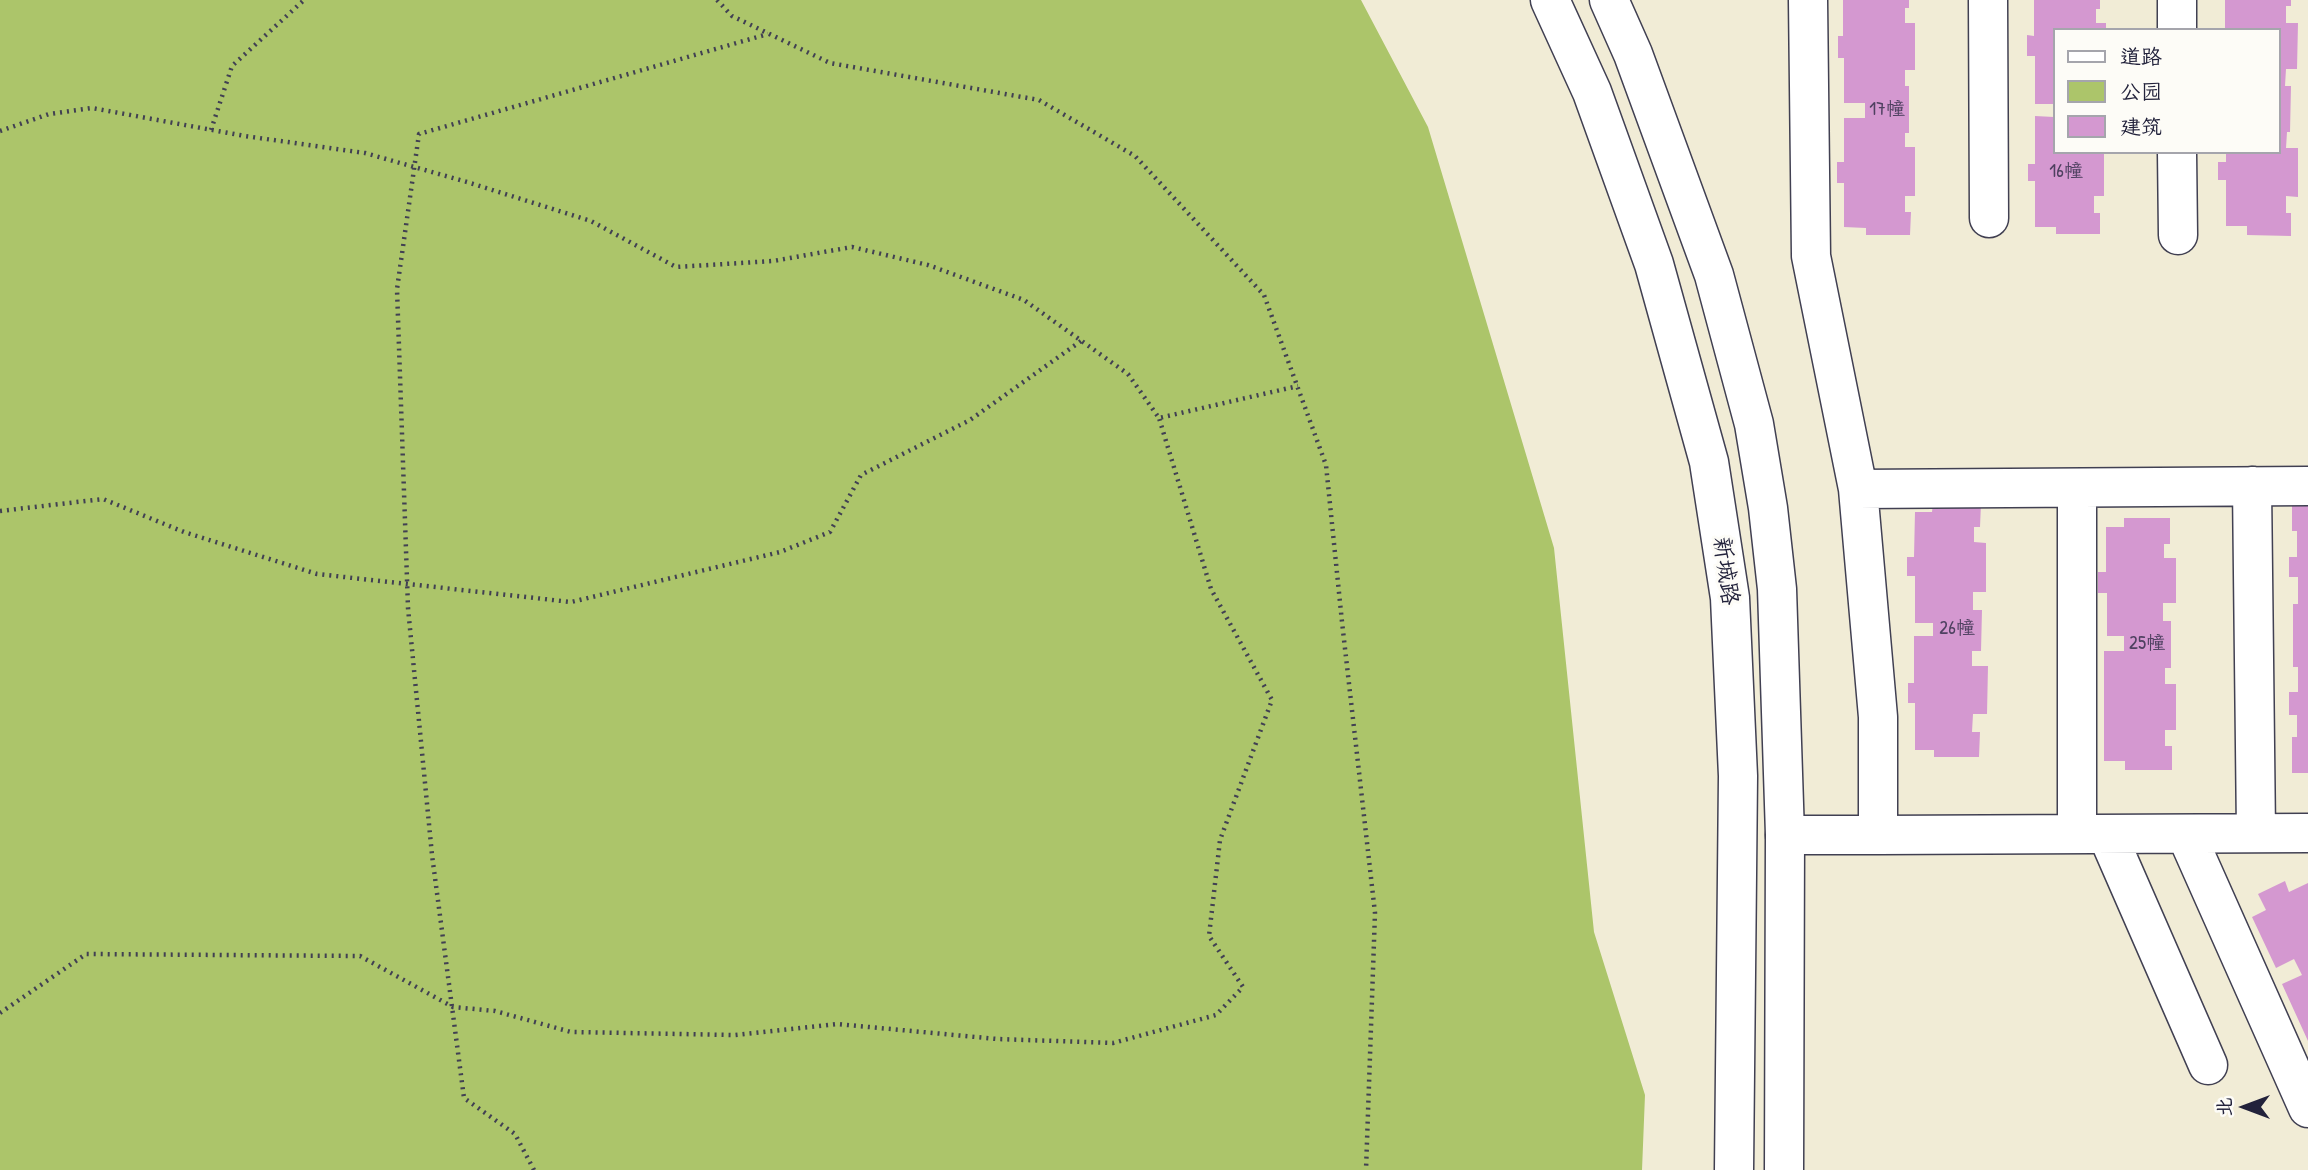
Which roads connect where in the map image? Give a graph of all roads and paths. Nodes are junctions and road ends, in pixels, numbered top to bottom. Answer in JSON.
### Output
{"nodes":[{"id":1,"x":304,"y":0,"type":"edge"},
{"id":2,"x":717,"y":0,"type":"edge"},
{"id":3,"x":1549,"y":0,"type":"edge"},
{"id":4,"x":1609,"y":0,"type":"edge"},
{"id":5,"x":1808,"y":0,"type":"edge"},
{"id":6,"x":1987,"y":0,"type":"edge"},
{"id":7,"x":2177,"y":0,"type":"edge"},
{"id":8,"x":2177,"y":28,"type":"edge"},
{"id":9,"x":768,"y":33,"type":"junction"},
{"id":10,"x":211,"y":130,"type":"junction"},
{"id":11,"x":0,"y":131,"type":"edge"},
{"id":12,"x":2177,"y":154,"type":"edge"},
{"id":13,"x":415,"y":168,"type":"junction"},
{"id":14,"x":1989,"y":218,"type":"dead end"},
{"id":15,"x":2178,"y":234,"type":"dead end"},
{"id":16,"x":1082,"y":341,"type":"junction"},
{"id":17,"x":1298,"y":386,"type":"junction"},
{"id":18,"x":1159,"y":418,"type":"junction"},
{"id":19,"x":2252,"y":486,"type":"junction"},
{"id":20,"x":2308,"y":486,"type":"edge"},
{"id":21,"x":2077,"y":488,"type":"junction"},
{"id":22,"x":1858,"y":489,"type":"junction"},
{"id":23,"x":0,"y":512,"type":"edge"},
{"id":24,"x":407,"y":584,"type":"junction"},
{"id":25,"x":2256,"y":833,"type":"junction"},
{"id":26,"x":2308,"y":833,"type":"edge"},
{"id":27,"x":2092,"y":834,"type":"junction"},
{"id":28,"x":2186,"y":834,"type":"junction"},
{"id":29,"x":1785,"y":835,"type":"junction"},
{"id":30,"x":1878,"y":835,"type":"junction"},
{"id":31,"x":453,"y":1006,"type":"junction"},
{"id":32,"x":0,"y":1013,"type":"edge"},
{"id":33,"x":2208,"y":1065,"type":"dead end"},
{"id":34,"x":2308,"y":1108,"type":"edge"},
{"id":35,"x":534,"y":1170,"type":"edge"},
{"id":36,"x":1366,"y":1170,"type":"edge"},
{"id":37,"x":1734,"y":1170,"type":"edge"},
{"id":38,"x":1784,"y":1170,"type":"edge"}],
"edges":[{"from":1,"to":10,"type":"path"},
{"from":2,"to":9,"type":"path"},
{"from":3,"to":37,"type":"main road","name":"新城路"},
{"from":4,"to":29,"type":"main road","name":"新城路"},
{"from":5,"to":22,"type":"main road"},
{"from":6,"to":14,"type":"main road"},
{"from":7,"to":8,"type":"main road"},
{"from":9,"to":13,"type":"path"},
{"from":9,"to":17,"type":"path"},
{"from":10,"to":11,"type":"path"},
{"from":10,"to":13,"type":"path"},
{"from":12,"to":15,"type":"main road"},
{"from":13,"to":16,"type":"path"},
{"from":13,"to":24,"type":"path"},
{"from":16,"to":18,"type":"path"},
{"from":16,"to":24,"type":"path"},
{"from":17,"to":18,"type":"path"},
{"from":17,"to":36,"type":"path"},
{"from":18,"to":31,"type":"path"},
{"from":19,"to":20,"type":"main road"},
{"from":19,"to":21,"type":"main road"},
{"from":19,"to":25,"type":"main road"},
{"from":21,"to":22,"type":"main road"},
{"from":21,"to":27,"type":"main road"},
{"from":22,"to":30,"type":"main road"},
{"from":23,"to":24,"type":"path"},
{"from":24,"to":31,"type":"path"},
{"from":25,"to":26,"type":"main road"},
{"from":25,"to":28,"type":"main road"},
{"from":27,"to":28,"type":"main road"},
{"from":27,"to":30,"type":"main road"},
{"from":27,"to":33,"type":"main road"},
{"from":28,"to":34,"type":"main road"},
{"from":29,"to":30,"type":"main road"},
{"from":29,"to":38,"type":"main road","name":"新城路"},
{"from":31,"to":32,"type":"path"},
{"from":31,"to":35,"type":"path"}]}
